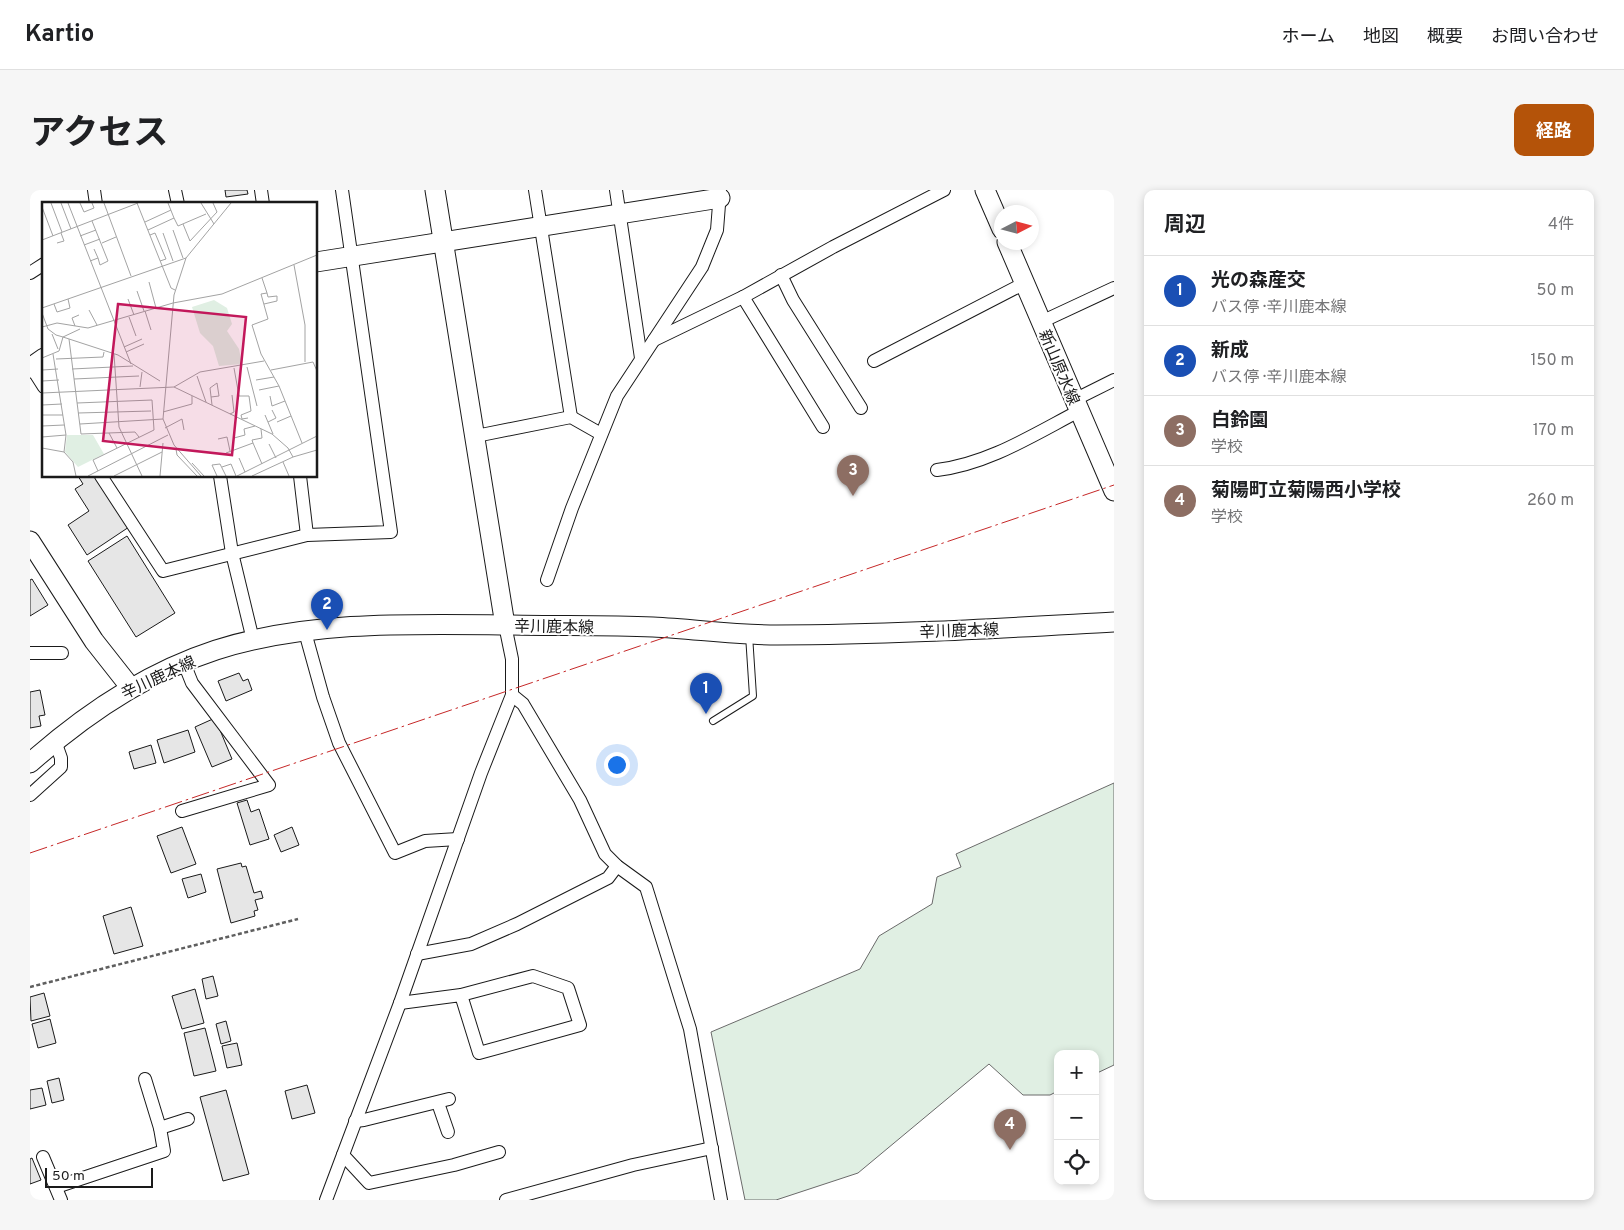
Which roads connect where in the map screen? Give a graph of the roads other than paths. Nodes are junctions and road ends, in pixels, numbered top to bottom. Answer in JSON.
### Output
{"nodes":[{"id":1,"x":342,"y":190,"type":"edge"},
{"id":2,"x":435,"y":190,"type":"edge"},
{"id":3,"x":534,"y":190,"type":"edge"},
{"id":4,"x":616,"y":190,"type":"edge"},
{"id":5,"x":944,"y":190,"type":"edge"},
{"id":6,"x":985,"y":190,"type":"edge"},
{"id":7,"x":720,"y":194,"type":"edge"},
{"id":8,"x":994,"y":211,"type":"edge"},
{"id":9,"x":620,"y":214,"type":"junction"},
{"id":10,"x":541,"y":227,"type":"junction"},
{"id":11,"x":443,"y":243,"type":"junction"},
{"id":12,"x":1011,"y":250,"type":"edge"},
{"id":13,"x":352,"y":256,"type":"junction"},
{"id":14,"x":318,"y":262,"type":"edge"},
{"id":15,"x":42,"y":265,"type":"edge"},
{"id":16,"x":30,"y":273,"type":"edge"},
{"id":17,"x":781,"y":275,"type":"junction"},
{"id":18,"x":1025,"y":283,"type":"junction"},
{"id":19,"x":1114,"y":288,"type":"edge"},
{"id":20,"x":743,"y":297,"type":"junction"},
{"id":21,"x":1041,"y":322,"type":"junction"},
{"id":22,"x":654,"y":340,"type":"junction"},
{"id":23,"x":641,"y":358,"type":"junction"},
{"id":24,"x":874,"y":361,"type":"dead end"},
{"id":25,"x":34,"y":364,"type":"edge"},
{"id":26,"x":1114,"y":380,"type":"edge"},
{"id":27,"x":42,"y":382,"type":"edge"},
{"id":28,"x":1076,"y":405,"type":"junction"},
{"id":29,"x":861,"y":408,"type":"dead end"},
{"id":30,"x":571,"y":417,"type":"junction"},
{"id":31,"x":823,"y":427,"type":"dead end"},
{"id":32,"x":601,"y":434,"type":"junction"},
{"id":33,"x":476,"y":436,"type":"junction"},
{"id":34,"x":937,"y":470,"type":"dead end"},
{"id":35,"x":102,"y":478,"type":"edge"},
{"id":36,"x":220,"y":478,"type":"edge"},
{"id":37,"x":300,"y":478,"type":"edge"},
{"id":38,"x":1114,"y":490,"type":"edge"},
{"id":39,"x":307,"y":535,"type":"junction"},
{"id":40,"x":30,"y":541,"type":"edge"},
{"id":41,"x":232,"y":553,"type":"junction"},
{"id":42,"x":546,"y":580,"type":"dead end"},
{"id":43,"x":1114,"y":622,"type":"edge"},
{"id":44,"x":506,"y":625,"type":"junction"},
{"id":45,"x":305,"y":632,"type":"junction"},
{"id":46,"x":749,"y":634,"type":"junction"},
{"id":47,"x":253,"y":640,"type":"junction"},
{"id":48,"x":30,"y":653,"type":"edge"},
{"id":49,"x":62,"y":653,"type":"dead end"},
{"id":50,"x":184,"y":663,"type":"junction"},
{"id":51,"x":131,"y":688,"type":"junction"},
{"id":52,"x":512,"y":695,"type":"junction"},
{"id":53,"x":713,"y":721,"type":"dead end"},
{"id":54,"x":55,"y":741,"type":"junction"},
{"id":55,"x":30,"y":763,"type":"edge"},
{"id":56,"x":30,"y":794,"type":"edge"},
{"id":57,"x":182,"y":811,"type":"dead end"},
{"id":58,"x":458,"y":840,"type":"junction"},
{"id":59,"x":617,"y":866,"type":"junction"},
{"id":60,"x":417,"y":954,"type":"junction"},
{"id":61,"x":461,"y":995,"type":"junction"},
{"id":62,"x":400,"y":1003,"type":"junction"},
{"id":63,"x":145,"y":1079,"type":"dead end"},
{"id":64,"x":188,"y":1119,"type":"dead end"},
{"id":65,"x":355,"y":1121,"type":"junction"},
{"id":66,"x":160,"y":1128,"type":"junction"},
{"id":67,"x":448,"y":1132,"type":"dead end"},
{"id":68,"x":712,"y":1148,"type":"junction"},
{"id":69,"x":499,"y":1152,"type":"dead end"},
{"id":70,"x":342,"y":1155,"type":"junction"},
{"id":71,"x":43,"y":1157,"type":"dead end"},
{"id":72,"x":56,"y":1187,"type":"junction"},
{"id":73,"x":62,"y":1200,"type":"edge"},
{"id":74,"x":326,"y":1200,"type":"edge"},
{"id":75,"x":506,"y":1200,"type":"edge"},
{"id":76,"x":721,"y":1200,"type":"edge"}],
"edges":[{"from":1,"to":13,"type":"street"},
{"from":2,"to":11,"type":"main road"},
{"from":3,"to":10,"type":"street"},
{"from":4,"to":9,"type":"street"},
{"from":5,"to":17,"type":"street"},
{"from":6,"to":8,"type":"main road"},
{"from":7,"to":9,"type":"main road"},
{"from":7,"to":22,"type":"street"},
{"from":9,"to":10,"type":"main road"},
{"from":9,"to":23,"type":"street"},
{"from":10,"to":11,"type":"main road"},
{"from":10,"to":30,"type":"street"},
{"from":11,"to":13,"type":"main road"},
{"from":11,"to":33,"type":"main road"},
{"from":12,"to":18,"type":"main road","name":"新山原水線"},
{"from":13,"to":14,"type":"main road"},
{"from":13,"to":39,"type":"street"},
{"from":15,"to":16,"type":"street"},
{"from":17,"to":20,"type":"street"},
{"from":17,"to":29,"type":"street"},
{"from":18,"to":21,"type":"main road","name":"新山原水線"},
{"from":18,"to":24,"type":"street"},
{"from":19,"to":21,"type":"street"},
{"from":20,"to":22,"type":"street"},
{"from":20,"to":31,"type":"street"},
{"from":21,"to":28,"type":"main road","name":"新山原水線"},
{"from":22,"to":23,"type":"street"},
{"from":23,"to":32,"type":"street"},
{"from":25,"to":27,"type":"street"},
{"from":26,"to":28,"type":"street"},
{"from":28,"to":34,"type":"street"},
{"from":28,"to":38,"type":"main road","name":"新山原水線"},
{"from":30,"to":32,"type":"street"},
{"from":30,"to":33,"type":"street"},
{"from":32,"to":42,"type":"street"},
{"from":33,"to":44,"type":"main road"},
{"from":35,"to":41,"type":"street"},
{"from":36,"to":41,"type":"street"},
{"from":37,"to":39,"type":"street"},
{"from":39,"to":41,"type":"street"},
{"from":40,"to":51,"type":"main road"},
{"from":41,"to":47,"type":"street"},
{"from":43,"to":46,"type":"main road","name":"辛川鹿本線"},
{"from":44,"to":45,"type":"main road","name":"辛川鹿本線"},
{"from":44,"to":46,"type":"main road","name":"辛川鹿本線"},
{"from":44,"to":52,"type":"street"},
{"from":45,"to":47,"type":"main road","name":"辛川鹿本線"},
{"from":45,"to":58,"type":"street"},
{"from":46,"to":53,"type":"lane"},
{"from":47,"to":50,"type":"main road","name":"辛川鹿本線"},
{"from":48,"to":49,"type":"street"},
{"from":50,"to":51,"type":"main road","name":"辛川鹿本線"},
{"from":50,"to":57,"type":"street"},
{"from":51,"to":54,"type":"main road","name":"辛川鹿本線"},
{"from":52,"to":58,"type":"street"},
{"from":52,"to":59,"type":"street"},
{"from":54,"to":55,"type":"main road","name":"辛川鹿本線"},
{"from":54,"to":56,"type":"street"},
{"from":58,"to":60,"type":"street"},
{"from":59,"to":60,"type":"street"},
{"from":59,"to":68,"type":"street"},
{"from":60,"to":62,"type":"street"},
{"from":61,"to":61,"type":"street"},
{"from":61,"to":62,"type":"street"},
{"from":62,"to":65,"type":"street"},
{"from":63,"to":66,"type":"street"},
{"from":64,"to":66,"type":"street"},
{"from":65,"to":67,"type":"street"},
{"from":65,"to":70,"type":"street"},
{"from":66,"to":72,"type":"street"},
{"from":68,"to":75,"type":"street"},
{"from":68,"to":76,"type":"street"},
{"from":69,"to":70,"type":"street"},
{"from":70,"to":74,"type":"street"},
{"from":71,"to":72,"type":"street"},
{"from":72,"to":73,"type":"street"}]}
